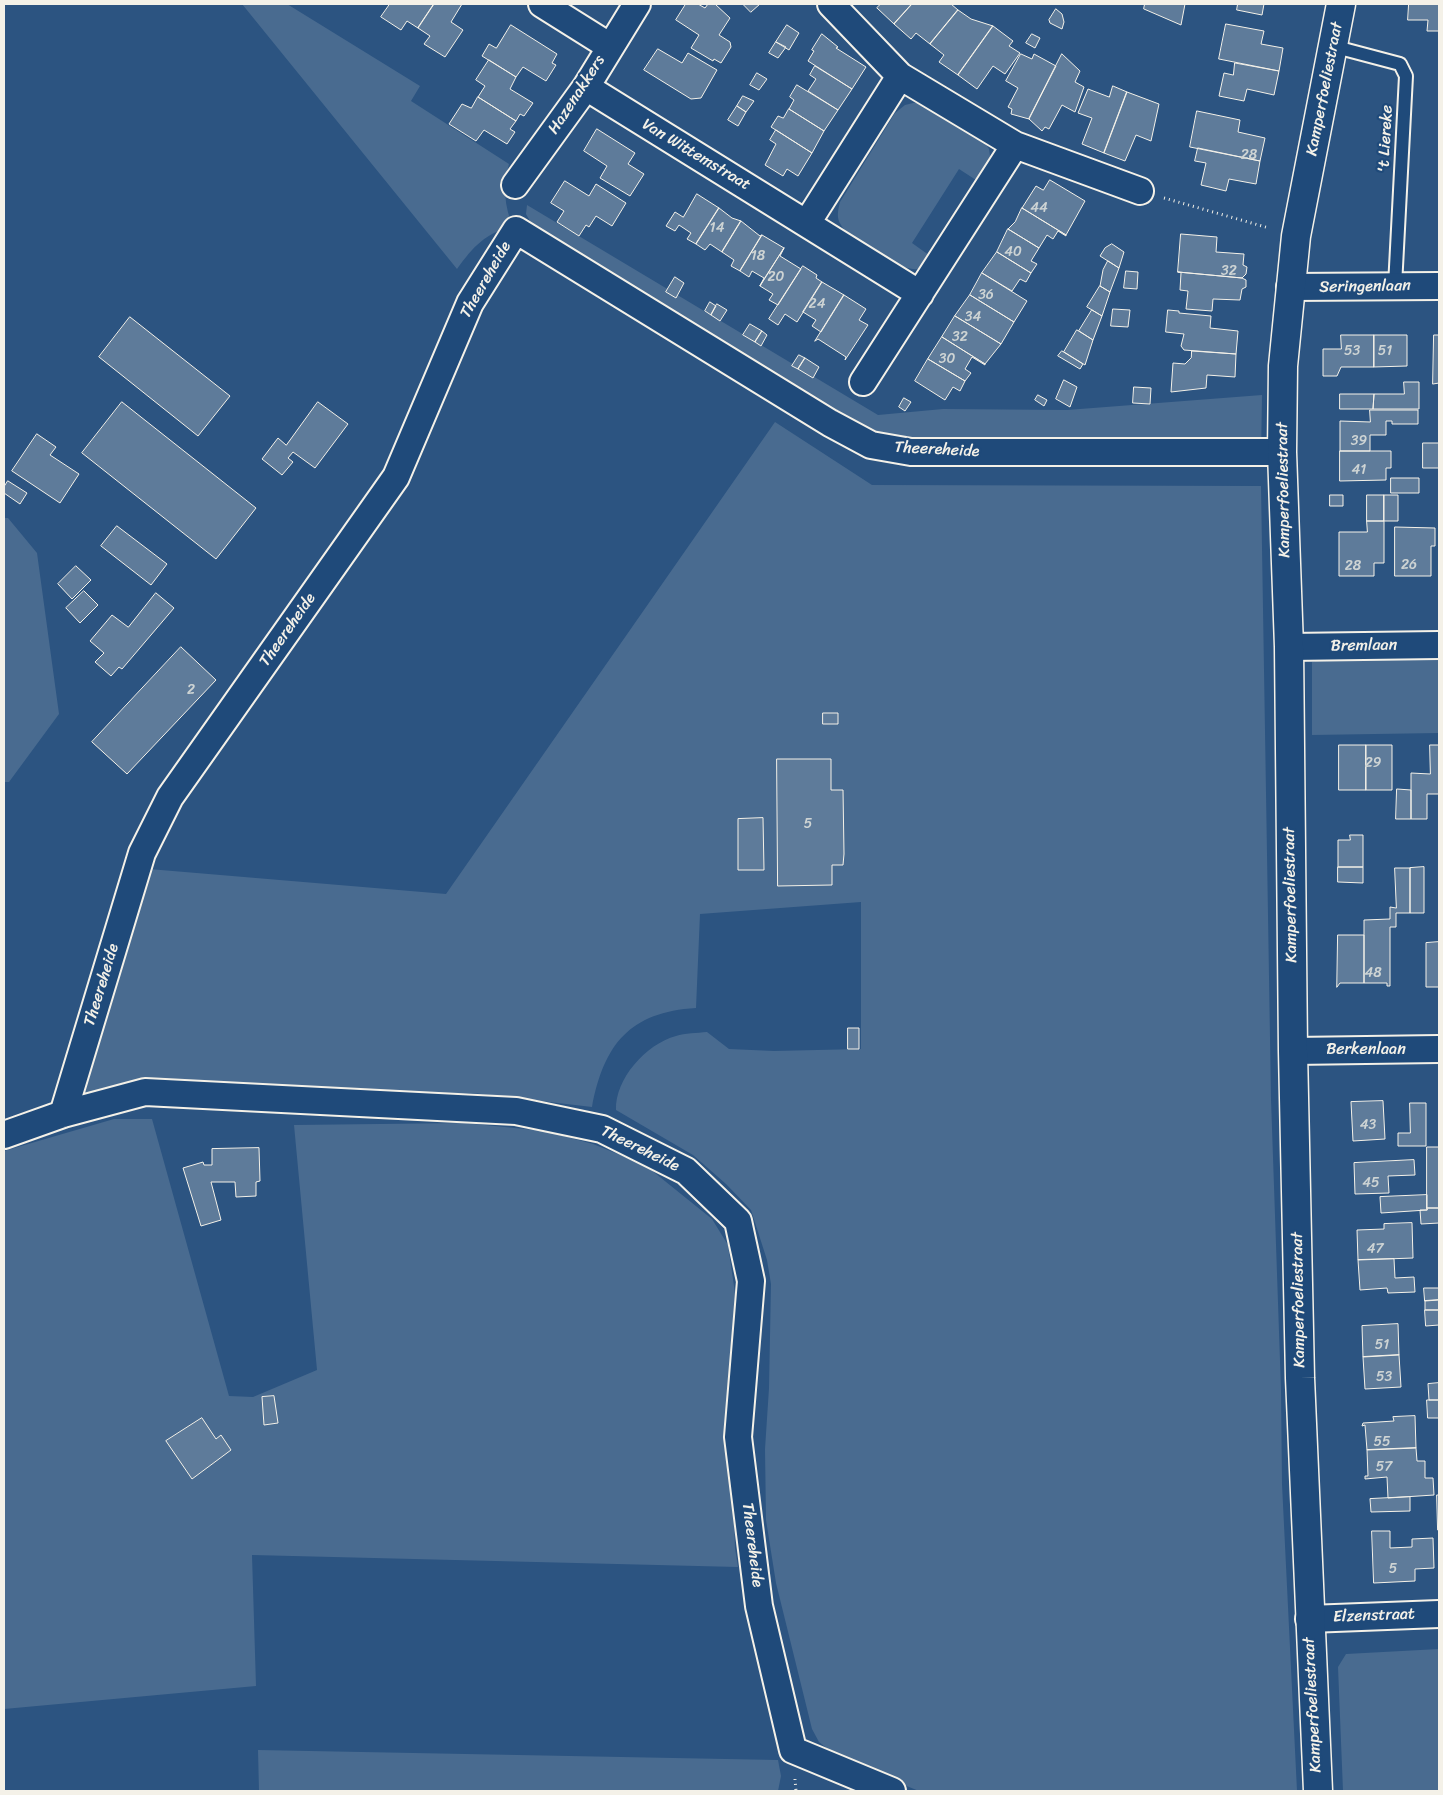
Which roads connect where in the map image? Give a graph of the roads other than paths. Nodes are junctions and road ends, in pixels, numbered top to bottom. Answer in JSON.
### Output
{"nodes":[{"id":1,"x":542,"y":4,"type":"edge"},
{"id":2,"x":636,"y":4,"type":"edge"},
{"id":3,"x":831,"y":4,"type":"edge"},
{"id":4,"x":1341,"y":4,"type":"edge"},
{"id":5,"x":609,"y":46,"type":"junction"},
{"id":6,"x":1332,"y":46,"type":"junction"},
{"id":7,"x":900,"y":76,"type":"junction"},
{"id":8,"x":586,"y":87,"type":"junction"},
{"id":9,"x":1015,"y":145,"type":"junction"},
{"id":10,"x":515,"y":185,"type":"dead end"},
{"id":11,"x":1140,"y":191,"type":"road end"},
{"id":12,"x":807,"y":222,"type":"junction"},
{"id":13,"x":1395,"y":286,"type":"junction"},
{"id":14,"x":1439,"y":286,"type":"edge"},
{"id":15,"x":1290,"y":288,"type":"junction"},
{"id":16,"x":920,"y":294,"type":"junction"},
{"id":17,"x":863,"y":382,"type":"dead end"},
{"id":18,"x":1282,"y":452,"type":"junction"},
{"id":19,"x":1439,"y":645,"type":"edge"},
{"id":20,"x":1289,"y":647,"type":"junction"},
{"id":21,"x":1439,"y":1049,"type":"edge"},
{"id":22,"x":1293,"y":1050,"type":"junction"},
{"id":23,"x":63,"y":1114,"type":"junction"},
{"id":24,"x":4,"y":1135,"type":"edge"},
{"id":25,"x":1439,"y":1614,"type":"edge"},
{"id":26,"x":1309,"y":1619,"type":"junction"},
{"id":27,"x":892,"y":1791,"type":"edge"},
{"id":28,"x":1318,"y":1791,"type":"edge"}],
"edges":[{"from":1,"to":5,"type":"street"},
{"from":2,"to":5,"type":"street","name":"Hazenakkers"},
{"from":3,"to":7,"type":"street"},
{"from":4,"to":6,"type":"street","name":"Kamperfoeliestraat"},
{"from":5,"to":8,"type":"street","name":"Hazenakkers"},
{"from":6,"to":13,"type":"lane","name":"'t Liereke"},
{"from":6,"to":15,"type":"street","name":"Kamperfoeliestraat"},
{"from":7,"to":9,"type":"street"},
{"from":7,"to":12,"type":"street"},
{"from":8,"to":10,"type":"street","name":"Hazenakkers"},
{"from":8,"to":12,"type":"street","name":"Van Wittemstraat"},
{"from":9,"to":11,"type":"street"},
{"from":9,"to":16,"type":"street"},
{"from":12,"to":16,"type":"street","name":"Van Wittemstraat"},
{"from":13,"to":14,"type":"street","name":"Seringenlaan"},
{"from":13,"to":15,"type":"street","name":"Seringenlaan"},
{"from":15,"to":18,"type":"street","name":"Kamperfoeliestraat"},
{"from":16,"to":17,"type":"street"},
{"from":18,"to":20,"type":"street","name":"Kamperfoeliestraat"},
{"from":18,"to":23,"type":"street","name":"Theereheide"},
{"from":19,"to":20,"type":"street","name":"Bremlaan"},
{"from":20,"to":22,"type":"street","name":"Kamperfoeliestraat"},
{"from":21,"to":22,"type":"street","name":"Berkenlaan"},
{"from":22,"to":26,"type":"street","name":"Kamperfoeliestraat"},
{"from":23,"to":24,"type":"street","name":"Theereheide"},
{"from":23,"to":27,"type":"street","name":"Theereheide"},
{"from":25,"to":26,"type":"street","name":"Elzenstraat"},
{"from":26,"to":28,"type":"street","name":"Kamperfoeliestraat"}]}
